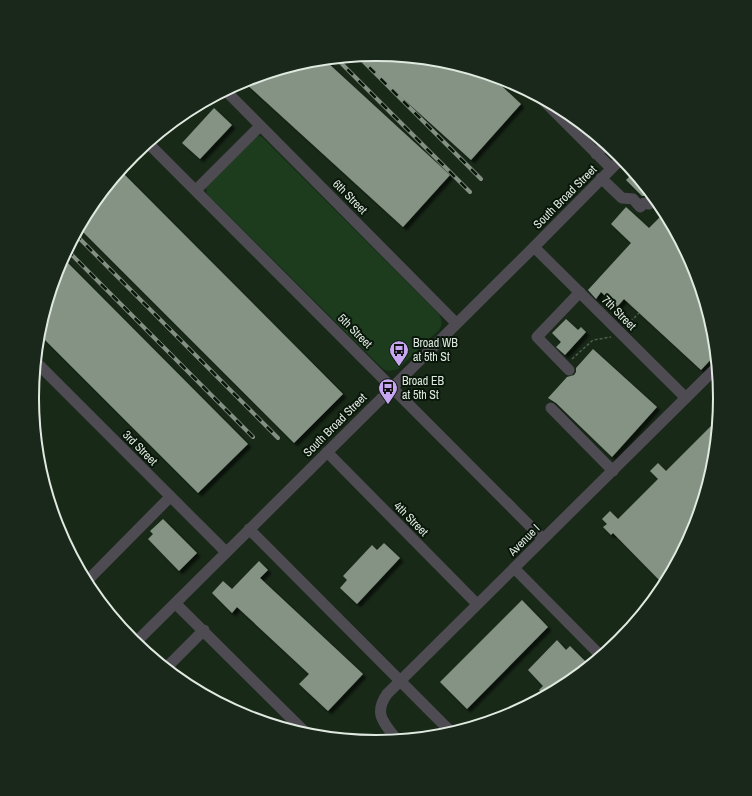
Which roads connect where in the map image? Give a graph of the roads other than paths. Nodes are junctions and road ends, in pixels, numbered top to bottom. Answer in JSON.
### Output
{"nodes":[{"id":1,"x":230,"y":95,"type":"edge"},
{"id":2,"x":557,"y":114,"type":"edge"},
{"id":3,"x":260,"y":126,"type":"junction"},
{"id":4,"x":152,"y":147,"type":"edge"},
{"id":5,"x":602,"y":148,"type":"edge"},
{"id":6,"x":596,"y":154,"type":"junction"},
{"id":7,"x":617,"y":163,"type":"edge"},
{"id":8,"x":611,"y":168,"type":"junction"},
{"id":9,"x":601,"y":178,"type":"junction"},
{"id":10,"x":196,"y":190,"type":"junction"},
{"id":11,"x":650,"y":203,"type":"edge"},
{"id":12,"x":534,"y":247,"type":"junction"},
{"id":13,"x":580,"y":292,"type":"junction"},
{"id":14,"x":456,"y":323,"type":"junction"},
{"id":15,"x":41,"y":367,"type":"edge"},
{"id":16,"x":567,"y":368,"type":"road end"},
{"id":17,"x":712,"y":372,"type":"edge"},
{"id":18,"x":392,"y":387,"type":"junction"},
{"id":19,"x":686,"y":398,"type":"junction"},
{"id":20,"x":551,"y":408,"type":"dead end"},
{"id":21,"x":327,"y":452,"type":"junction"},
{"id":22,"x":613,"y":470,"type":"junction"},
{"id":23,"x":170,"y":498,"type":"junction"},
{"id":24,"x":249,"y":530,"type":"junction"},
{"id":25,"x":543,"y":539,"type":"junction"},
{"id":26,"x":226,"y":552,"type":"junction"},
{"id":27,"x":514,"y":568,"type":"junction"},
{"id":28,"x":91,"y":577,"type":"edge"},
{"id":29,"x":175,"y":603,"type":"junction"},
{"id":30,"x":477,"y":604,"type":"junction"},
{"id":31,"x":204,"y":630,"type":"junction"},
{"id":32,"x":140,"y":638,"type":"edge"},
{"id":33,"x":597,"y":652,"type":"edge"},
{"id":34,"x":170,"y":664,"type":"edge"},
{"id":35,"x":400,"y":680,"type":"junction"},
{"id":36,"x":300,"y":727,"type":"edge"},
{"id":37,"x":447,"y":728,"type":"edge"},
{"id":38,"x":393,"y":734,"type":"edge"}],
"edges":[{"from":1,"to":3,"type":"street","name":"6th Street"},
{"from":2,"to":6,"type":"street"},
{"from":3,"to":10,"type":"street"},
{"from":3,"to":14,"type":"street","name":"6th Street"},
{"from":4,"to":10,"type":"street","name":"5th Street"},
{"from":5,"to":6,"type":"street"},
{"from":6,"to":8,"type":"street"},
{"from":7,"to":8,"type":"street","name":"South Broad Street"},
{"from":8,"to":9,"type":"street","name":"South Broad Street"},
{"from":9,"to":11,"type":"street"},
{"from":9,"to":12,"type":"street","name":"South Broad Street"},
{"from":10,"to":18,"type":"street","name":"5th Street"},
{"from":12,"to":13,"type":"street","name":"7th Street"},
{"from":12,"to":14,"type":"street","name":"South Broad Street"},
{"from":13,"to":16,"type":"street"},
{"from":13,"to":19,"type":"street","name":"7th Street"},
{"from":14,"to":18,"type":"street","name":"South Broad Street"},
{"from":15,"to":23,"type":"street","name":"3rd Street"},
{"from":17,"to":19,"type":"street","name":"Avenue I"},
{"from":18,"to":21,"type":"street","name":"South Broad Street"},
{"from":18,"to":25,"type":"street","name":"5th Street"},
{"from":19,"to":22,"type":"street","name":"Avenue I"},
{"from":20,"to":22,"type":"street"},
{"from":21,"to":24,"type":"street","name":"South Broad Street"},
{"from":21,"to":30,"type":"street","name":"4th Street"},
{"from":22,"to":25,"type":"street","name":"Avenue I"},
{"from":23,"to":26,"type":"street","name":"3rd Street"},
{"from":23,"to":28,"type":"street"},
{"from":24,"to":26,"type":"street","name":"South Broad Street"},
{"from":24,"to":35,"type":"street"},
{"from":25,"to":27,"type":"street","name":"Avenue I"},
{"from":26,"to":29,"type":"street","name":"South Broad Street"},
{"from":27,"to":30,"type":"street","name":"Avenue I"},
{"from":27,"to":33,"type":"street"},
{"from":29,"to":31,"type":"street"},
{"from":29,"to":32,"type":"street","name":"South Broad Street"},
{"from":30,"to":35,"type":"street","name":"Avenue I"},
{"from":31,"to":34,"type":"street"},
{"from":31,"to":36,"type":"street"},
{"from":35,"to":37,"type":"street"},
{"from":35,"to":38,"type":"street","name":"Avenue I"}]}
